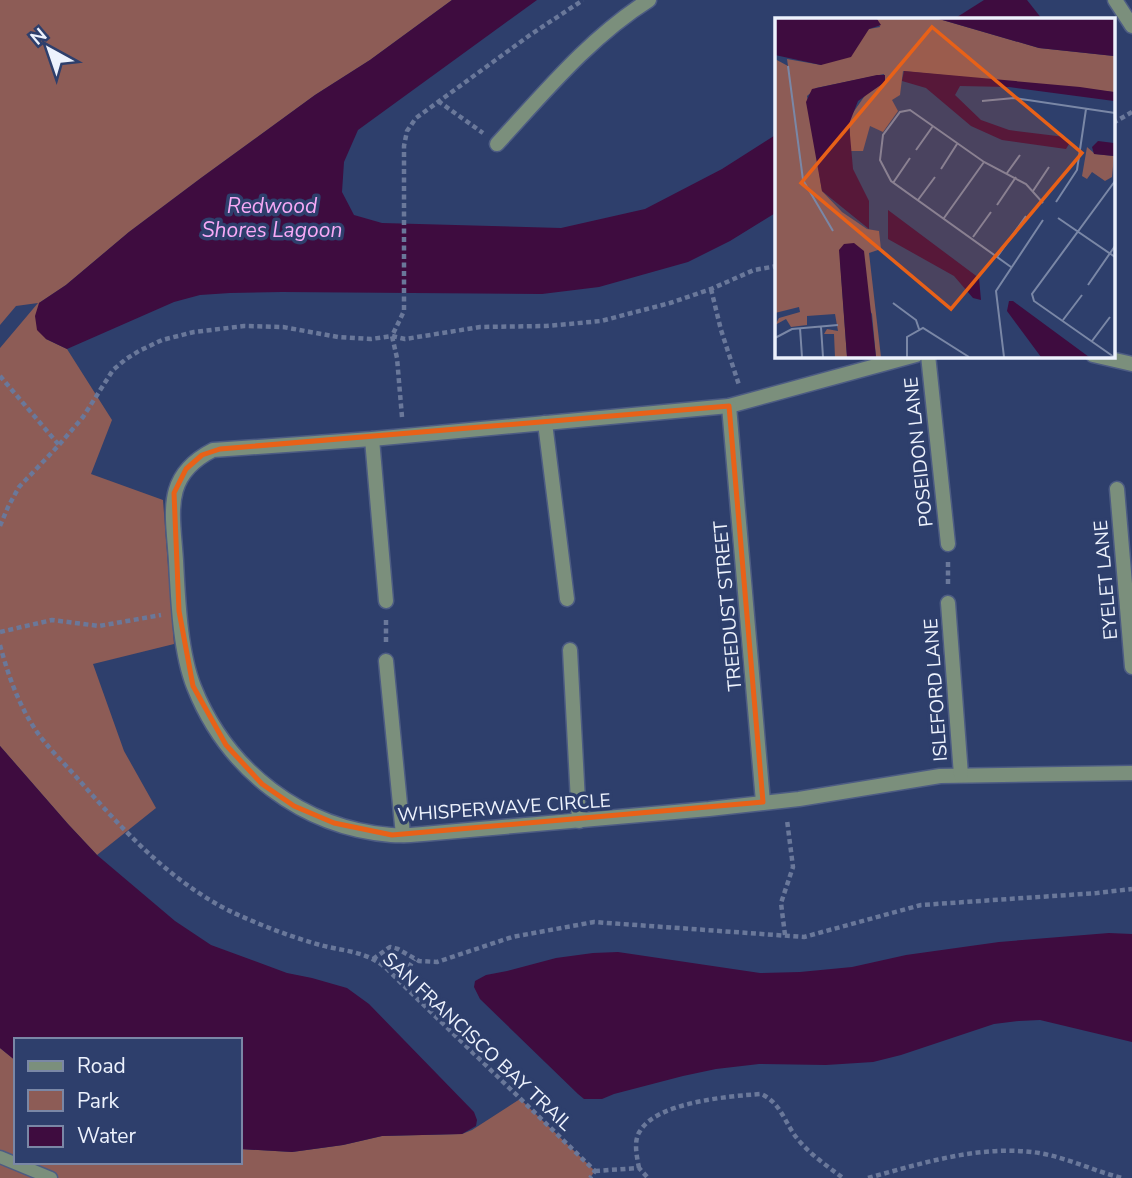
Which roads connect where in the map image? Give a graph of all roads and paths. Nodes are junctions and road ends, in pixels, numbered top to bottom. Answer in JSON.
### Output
{"nodes":[{"id":1,"x":583,"y":0,"type":"edge"},
{"id":2,"x":649,"y":0,"type":"edge"},
{"id":3,"x":1115,"y":0,"type":"edge"},
{"id":4,"x":1132,"y":26,"type":"edge"},
{"id":5,"x":438,"y":101,"type":"junction"},
{"id":6,"x":1132,"y":112,"type":"edge"},
{"id":7,"x":1114,"y":121,"type":"edge"},
{"id":8,"x":498,"y":144,"type":"joint"},
{"id":9,"x":775,"y":267,"type":"edge"},
{"id":10,"x":711,"y":289,"type":"junction"},
{"id":11,"x":392,"y":336,"type":"junction"},
{"id":12,"x":902,"y":357,"type":"edge"},
{"id":13,"x":928,"y":357,"type":"edge"},
{"id":14,"x":1102,"y":357,"type":"edge"},
{"id":15,"x":873,"y":361,"type":"edge"},
{"id":16,"x":1132,"y":364,"type":"edge"},
{"id":17,"x":0,"y":376,"type":"edge"},
{"id":18,"x":740,"y":388,"type":"dead end"},
{"id":19,"x":729,"y":406,"type":"junction"},
{"id":20,"x":402,"y":419,"type":"dead end"},
{"id":21,"x":545,"y":423,"type":"junction"},
{"id":22,"x":372,"y":439,"type":"junction"},
{"id":23,"x":59,"y":445,"type":"junction"},
{"id":24,"x":1116,"y":489,"type":"dead end"},
{"id":25,"x":0,"y":526,"type":"edge"},
{"id":26,"x":948,"y":544,"type":"joint"},
{"id":27,"x":567,"y":598,"type":"dead end"},
{"id":28,"x":386,"y":601,"type":"joint"},
{"id":29,"x":948,"y":603,"type":"joint"},
{"id":30,"x":179,"y":611,"type":"junction"},
{"id":31,"x":0,"y":632,"type":"edge"},
{"id":32,"x":0,"y":645,"type":"edge"},
{"id":33,"x":570,"y":650,"type":"dead end"},
{"id":34,"x":386,"y":661,"type":"joint"},
{"id":35,"x":1132,"y":667,"type":"edge"},
{"id":36,"x":1132,"y":773,"type":"edge"},
{"id":37,"x":961,"y":775,"type":"junction"},
{"id":38,"x":762,"y":802,"type":"junction"},
{"id":39,"x":787,"y":820,"type":"dead end"},
{"id":40,"x":579,"y":821,"type":"junction"},
{"id":41,"x":403,"y":835,"type":"junction"},
{"id":42,"x":1132,"y":889,"type":"edge"},
{"id":43,"x":785,"y":936,"type":"junction"},
{"id":44,"x":373,"y":959,"type":"junction"},
{"id":45,"x":414,"y":959,"type":"junction"},
{"id":46,"x":400,"y":982,"type":"junction"},
{"id":47,"x":17,"y":1164,"type":"edge"},
{"id":48,"x":639,"y":1168,"type":"junction"},
{"id":49,"x":595,"y":1171,"type":"junction"},
{"id":50,"x":51,"y":1178,"type":"edge"},
{"id":51,"x":590,"y":1178,"type":"edge"},
{"id":52,"x":648,"y":1178,"type":"edge"},
{"id":53,"x":843,"y":1178,"type":"edge"},
{"id":54,"x":868,"y":1178,"type":"edge"},
{"id":55,"x":1122,"y":1178,"type":"edge"}],
"edges":[{"from":1,"to":5,"type":"path"},
{"from":2,"to":8,"type":"street"},
{"from":3,"to":4,"type":"street"},
{"from":5,"to":8,"type":"path"},
{"from":5,"to":11,"type":"path"},
{"from":6,"to":7,"type":"path"},
{"from":9,"to":10,"type":"path"},
{"from":10,"to":11,"type":"path"},
{"from":10,"to":18,"type":"path"},
{"from":11,"to":20,"type":"path"},
{"from":11,"to":23,"type":"path"},
{"from":12,"to":15,"type":"street","name":"WHISPERWAVE CIRCLE"},
{"from":13,"to":26,"type":"street","name":"POSEIDON LANE"},
{"from":14,"to":16,"type":"street"},
{"from":15,"to":19,"type":"street","name":"WHISPERWAVE CIRCLE"},
{"from":17,"to":23,"type":"path"},
{"from":19,"to":21,"type":"street","name":"WHISPERWAVE CIRCLE"},
{"from":19,"to":38,"type":"street","name":"TREEDUST STREET"},
{"from":21,"to":22,"type":"street","name":"WHISPERWAVE CIRCLE"},
{"from":21,"to":27,"type":"street"},
{"from":22,"to":28,"type":"street"},
{"from":22,"to":30,"type":"street","name":"WHISPERWAVE CIRCLE"},
{"from":23,"to":25,"type":"path"},
{"from":24,"to":35,"type":"street","name":"EYELET LANE"},
{"from":26,"to":29,"type":"path"},
{"from":28,"to":34,"type":"path"},
{"from":29,"to":37,"type":"street","name":"ISLEFORD LANE"},
{"from":30,"to":31,"type":"path"},
{"from":30,"to":41,"type":"street","name":"WHISPERWAVE CIRCLE"},
{"from":32,"to":44,"type":"path","name":"SAN FRANCISCO BAY TRAIL"},
{"from":33,"to":40,"type":"street"},
{"from":34,"to":41,"type":"street"},
{"from":36,"to":37,"type":"street","name":"WHISPERWAVE CIRCLE"},
{"from":37,"to":38,"type":"street","name":"WHISPERWAVE CIRCLE"},
{"from":38,"to":40,"type":"street","name":"WHISPERWAVE CIRCLE"},
{"from":39,"to":43,"type":"path"},
{"from":40,"to":41,"type":"street","name":"WHISPERWAVE CIRCLE"},
{"from":42,"to":43,"type":"path"},
{"from":43,"to":45,"type":"path"},
{"from":44,"to":45,"type":"path"},
{"from":44,"to":46,"type":"path","name":"SAN FRANCISCO BAY TRAIL"},
{"from":45,"to":46,"type":"path"},
{"from":46,"to":49,"type":"path","name":"SAN FRANCISCO BAY TRAIL"},
{"from":47,"to":50,"type":"lane"},
{"from":48,"to":49,"type":"path"},
{"from":48,"to":52,"type":"path"},
{"from":48,"to":53,"type":"path"},
{"from":49,"to":51,"type":"path"},
{"from":54,"to":55,"type":"path"}]}
